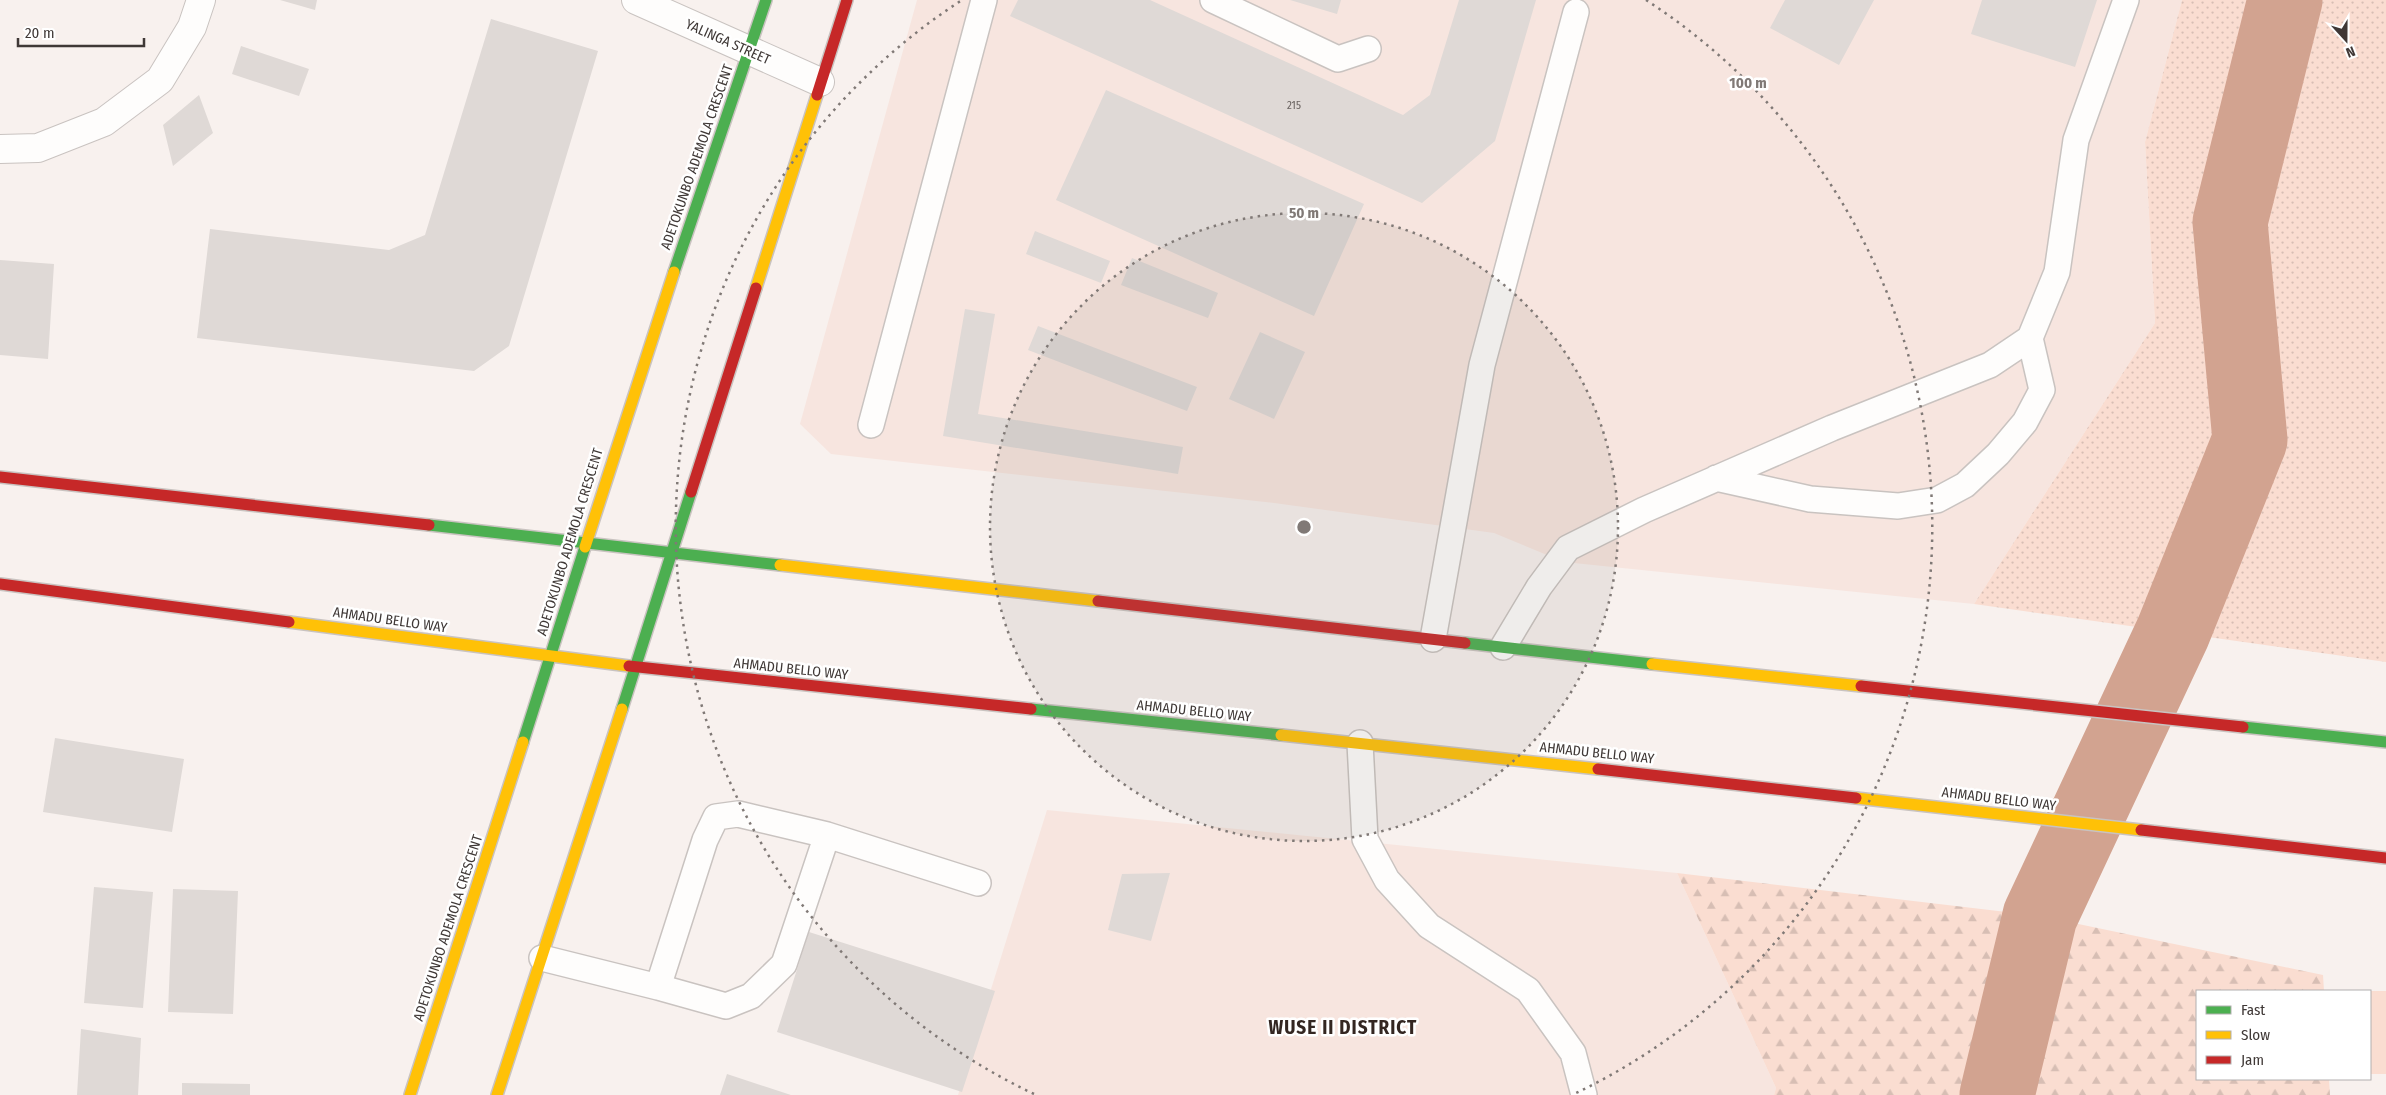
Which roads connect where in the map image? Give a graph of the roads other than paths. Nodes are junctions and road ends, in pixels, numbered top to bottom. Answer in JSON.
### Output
{"nodes":[{"id":1,"x":201,"y":0,"type":"edge"},
{"id":2,"x":636,"y":0,"type":"edge"},
{"id":3,"x":766,"y":0,"type":"edge"},
{"id":4,"x":846,"y":0,"type":"edge"},
{"id":5,"x":984,"y":0,"type":"edge"},
{"id":6,"x":1212,"y":0,"type":"edge"},
{"id":7,"x":2126,"y":0,"type":"edge"},
{"id":8,"x":1576,"y":12,"type":"dead end"},
{"id":9,"x":1368,"y":49,"type":"dead end"},
{"id":10,"x":749,"y":52,"type":"junction"},
{"id":11,"x":820,"y":82,"type":"junction"},
{"id":12,"x":0,"y":149,"type":"edge"},
{"id":13,"x":2030,"y":338,"type":"junction"},
{"id":14,"x":871,"y":425,"type":"dead end"},
{"id":15,"x":0,"y":477,"type":"edge"},
{"id":16,"x":1716,"y":478,"type":"junction"},
{"id":17,"x":586,"y":542,"type":"junction"},
{"id":18,"x":671,"y":553,"type":"junction"},
{"id":19,"x":0,"y":584,"type":"edge"},
{"id":20,"x":1433,"y":639,"type":"junction"},
{"id":21,"x":1502,"y":647,"type":"junction"},
{"id":22,"x":550,"y":656,"type":"junction"},
{"id":23,"x":636,"y":667,"type":"junction"},
{"id":24,"x":2386,"y":742,"type":"edge"},
{"id":25,"x":1360,"y":743,"type":"junction"},
{"id":26,"x":827,"y":835,"type":"junction"},
{"id":27,"x":2386,"y":858,"type":"edge"},
{"id":28,"x":978,"y":883,"type":"dead end"},
{"id":29,"x":542,"y":958,"type":"junction"},
{"id":30,"x":658,"y":986,"type":"junction"},
{"id":31,"x":410,"y":1095,"type":"edge"},
{"id":32,"x":497,"y":1095,"type":"edge"},
{"id":33,"x":1584,"y":1095,"type":"edge"}],
"edges":[{"from":1,"to":12,"type":"street"},
{"from":2,"to":10,"type":"street","name":"YALINGA STREET"},
{"from":3,"to":10,"type":"main road","name":"ADETOKUNBO ADEMOLA CRESCENT"},
{"from":4,"to":11,"type":"main road"},
{"from":5,"to":14,"type":"lane"},
{"from":6,"to":9,"type":"lane"},
{"from":7,"to":13,"type":"lane"},
{"from":8,"to":20,"type":"lane"},
{"from":10,"to":11,"type":"street","name":"YALINGA STREET"},
{"from":10,"to":17,"type":"main road","name":"ADETOKUNBO ADEMOLA CRESCENT"},
{"from":11,"to":18,"type":"main road"},
{"from":13,"to":16,"type":"lane"},
{"from":13,"to":16,"type":"lane"},
{"from":15,"to":17,"type":"main road"},
{"from":16,"to":21,"type":"lane"},
{"from":17,"to":18,"type":"main road"},
{"from":17,"to":22,"type":"main road","name":"ADETOKUNBO ADEMOLA CRESCENT"},
{"from":18,"to":20,"type":"main road"},
{"from":18,"to":23,"type":"main road"},
{"from":19,"to":22,"type":"main road","name":"AHMADU BELLO WAY"},
{"from":20,"to":21,"type":"main road"},
{"from":21,"to":24,"type":"main road"},
{"from":22,"to":23,"type":"main road","name":"AHMADU BELLO WAY"},
{"from":22,"to":31,"type":"main road","name":"ADETOKUNBO ADEMOLA CRESCENT"},
{"from":23,"to":25,"type":"main road","name":"AHMADU BELLO WAY"},
{"from":23,"to":29,"type":"main road"},
{"from":25,"to":27,"type":"main road","name":"AHMADU BELLO WAY"},
{"from":25,"to":33,"type":"lane"},
{"from":26,"to":28,"type":"lane"},
{"from":26,"to":30,"type":"lane"},
{"from":26,"to":30,"type":"lane"},
{"from":29,"to":30,"type":"lane"},
{"from":29,"to":32,"type":"main road"}]}
